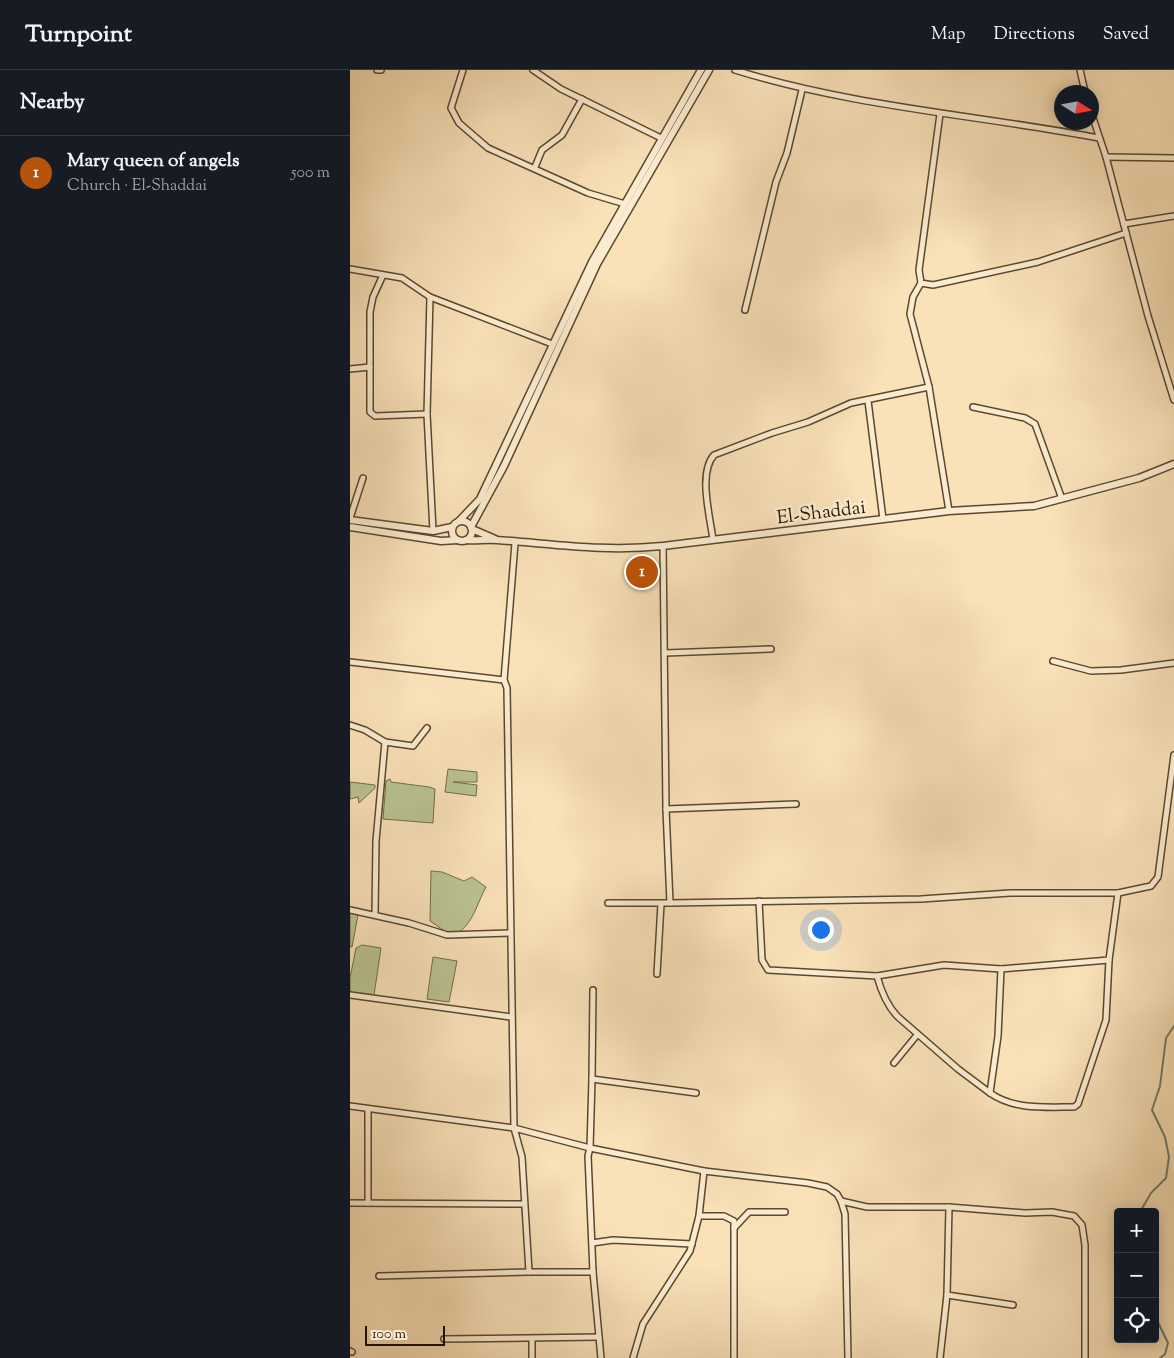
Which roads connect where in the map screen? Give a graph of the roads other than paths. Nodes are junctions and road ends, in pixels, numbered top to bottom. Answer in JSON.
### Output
{"nodes":[{"id":1,"x":377,"y":70,"type":"edge"},
{"id":2,"x":380,"y":70,"type":"edge"},
{"id":3,"x":464,"y":70,"type":"edge"},
{"id":4,"x":533,"y":70,"type":"edge"},
{"id":5,"x":701,"y":70,"type":"edge"},
{"id":6,"x":709,"y":70,"type":"edge"},
{"id":7,"x":735,"y":70,"type":"edge"},
{"id":8,"x":1080,"y":70,"type":"edge"},
{"id":9,"x":1083,"y":85,"type":"edge"},
{"id":10,"x":802,"y":90,"type":"junction"},
{"id":11,"x":582,"y":99,"type":"junction"},
{"id":12,"x":940,"y":114,"type":"junction"},
{"id":13,"x":1097,"y":130,"type":"edge"},
{"id":14,"x":661,"y":138,"type":"junction"},
{"id":15,"x":1099,"y":138,"type":"junction"},
{"id":16,"x":1106,"y":157,"type":"junction"},
{"id":17,"x":1174,"y":158,"type":"edge"},
{"id":18,"x":535,"y":167,"type":"junction"},
{"id":19,"x":625,"y":204,"type":"junction"},
{"id":20,"x":1174,"y":216,"type":"edge"},
{"id":21,"x":1124,"y":224,"type":"junction"},
{"id":22,"x":1126,"y":233,"type":"junction"},
{"id":23,"x":595,"y":263,"type":"junction"},
{"id":24,"x":350,"y":269,"type":"edge"},
{"id":25,"x":383,"y":275,"type":"junction"},
{"id":26,"x":921,"y":283,"type":"junction"},
{"id":27,"x":430,"y":297,"type":"junction"},
{"id":28,"x":745,"y":310,"type":"dead end"},
{"id":29,"x":552,"y":344,"type":"junction"},
{"id":30,"x":370,"y":367,"type":"junction"},
{"id":31,"x":350,"y":370,"type":"edge"},
{"id":32,"x":929,"y":388,"type":"junction"},
{"id":33,"x":1174,"y":400,"type":"edge"},
{"id":34,"x":868,"y":401,"type":"junction"},
{"id":35,"x":973,"y":407,"type":"dead end"},
{"id":36,"x":428,"y":414,"type":"junction"},
{"id":37,"x":524,"y":415,"type":"junction"},
{"id":38,"x":1174,"y":464,"type":"edge"},
{"id":39,"x":363,"y":478,"type":"dead end"},
{"id":40,"x":1062,"y":499,"type":"junction"},
{"id":41,"x":950,"y":511,"type":"junction"},
{"id":42,"x":350,"y":519,"type":"edge"},
{"id":43,"x":883,"y":519,"type":"junction"},
{"id":44,"x":459,"y":521,"type":"junction"},
{"id":45,"x":350,"y":527,"type":"edge"},
{"id":46,"x":452,"y":527,"type":"junction"},
{"id":47,"x":471,"y":528,"type":"junction"},
{"id":48,"x":434,"y":530,"type":"junction"},
{"id":49,"x":458,"y":540,"type":"junction"},
{"id":50,"x":466,"y":540,"type":"junction"},
{"id":51,"x":496,"y":540,"type":"junction"},
{"id":52,"x":713,"y":540,"type":"junction"},
{"id":53,"x":514,"y":543,"type":"junction"},
{"id":54,"x":663,"y":546,"type":"junction"},
{"id":55,"x":771,"y":649,"type":"dead end"},
{"id":56,"x":665,"y":652,"type":"junction"},
{"id":57,"x":1053,"y":661,"type":"dead end"},
{"id":58,"x":350,"y":662,"type":"edge"},
{"id":59,"x":1174,"y":664,"type":"edge"},
{"id":60,"x":504,"y":680,"type":"junction"},
{"id":61,"x":350,"y":725,"type":"edge"},
{"id":62,"x":427,"y":728,"type":"dead end"},
{"id":63,"x":384,"y":742,"type":"junction"},
{"id":64,"x":1174,"y":755,"type":"edge"},
{"id":65,"x":796,"y":804,"type":"dead end"},
{"id":66,"x":666,"y":809,"type":"junction"},
{"id":67,"x":1118,"y":893,"type":"junction"},
{"id":68,"x":759,"y":901,"type":"junction"},
{"id":69,"x":608,"y":903,"type":"dead end"},
{"id":70,"x":670,"y":903,"type":"junction"},
{"id":71,"x":661,"y":904,"type":"junction"},
{"id":72,"x":350,"y":910,"type":"edge"},
{"id":73,"x":375,"y":914,"type":"junction"},
{"id":74,"x":510,"y":933,"type":"junction"},
{"id":75,"x":1110,"y":960,"type":"junction"},
{"id":76,"x":1001,"y":970,"type":"junction"},
{"id":77,"x":657,"y":974,"type":"dead end"},
{"id":78,"x":877,"y":976,"type":"junction"},
{"id":79,"x":593,"y":990,"type":"dead end"},
{"id":80,"x":350,"y":994,"type":"edge"},
{"id":81,"x":511,"y":1017,"type":"junction"},
{"id":82,"x":917,"y":1035,"type":"junction"},
{"id":83,"x":894,"y":1063,"type":"dead end"},
{"id":84,"x":592,"y":1079,"type":"junction"},
{"id":85,"x":990,"y":1092,"type":"junction"},
{"id":86,"x":696,"y":1093,"type":"dead end"},
{"id":87,"x":350,"y":1106,"type":"edge"},
{"id":88,"x":368,"y":1109,"type":"junction"},
{"id":89,"x":514,"y":1128,"type":"junction"},
{"id":90,"x":590,"y":1148,"type":"junction"},
{"id":91,"x":704,"y":1171,"type":"junction"},
{"id":92,"x":841,"y":1201,"type":"junction"},
{"id":93,"x":350,"y":1203,"type":"edge"},
{"id":94,"x":368,"y":1203,"type":"junction"},
{"id":95,"x":524,"y":1204,"type":"junction"},
{"id":96,"x":949,"y":1207,"type":"junction"},
{"id":97,"x":785,"y":1212,"type":"dead end"},
{"id":98,"x":699,"y":1216,"type":"junction"},
{"id":99,"x":734,"y":1228,"type":"junction"},
{"id":100,"x":592,"y":1242,"type":"junction"},
{"id":101,"x":692,"y":1244,"type":"junction"},
{"id":102,"x":529,"y":1272,"type":"junction"},
{"id":103,"x":593,"y":1272,"type":"junction"},
{"id":104,"x":379,"y":1276,"type":"dead end"},
{"id":105,"x":947,"y":1295,"type":"junction"},
{"id":106,"x":1013,"y":1305,"type":"dead end"},
{"id":107,"x":599,"y":1337,"type":"junction"},
{"id":108,"x":444,"y":1339,"type":"dead end"},
{"id":109,"x":532,"y":1340,"type":"junction"},
{"id":110,"x":532,"y":1358,"type":"edge"},
{"id":111,"x":601,"y":1358,"type":"edge"},
{"id":112,"x":633,"y":1358,"type":"edge"},
{"id":113,"x":734,"y":1358,"type":"edge"},
{"id":114,"x":848,"y":1358,"type":"edge"},
{"id":115,"x":940,"y":1358,"type":"edge"},
{"id":116,"x":1085,"y":1358,"type":"edge"}],
"edges":[{"from":1,"to":2,"type":"street"},
{"from":3,"to":18,"type":"street"},
{"from":4,"to":11,"type":"street"},
{"from":5,"to":14,"type":"street"},
{"from":6,"to":23,"type":"street"},
{"from":7,"to":10,"type":"street"},
{"from":8,"to":9,"type":"street"},
{"from":10,"to":12,"type":"street"},
{"from":10,"to":28,"type":"street"},
{"from":11,"to":14,"type":"street"},
{"from":11,"to":18,"type":"street"},
{"from":12,"to":15,"type":"street"},
{"from":12,"to":26,"type":"street"},
{"from":13,"to":15,"type":"street"},
{"from":14,"to":19,"type":"street"},
{"from":15,"to":16,"type":"street"},
{"from":16,"to":17,"type":"street"},
{"from":16,"to":21,"type":"street"},
{"from":18,"to":19,"type":"street"},
{"from":19,"to":23,"type":"street"},
{"from":20,"to":21,"type":"street"},
{"from":21,"to":22,"type":"street"},
{"from":22,"to":26,"type":"street"},
{"from":22,"to":33,"type":"street"},
{"from":23,"to":29,"type":"street"},
{"from":23,"to":37,"type":"street"},
{"from":24,"to":25,"type":"street"},
{"from":25,"to":27,"type":"street"},
{"from":25,"to":30,"type":"street"},
{"from":26,"to":32,"type":"street"},
{"from":27,"to":29,"type":"street"},
{"from":27,"to":36,"type":"street"},
{"from":29,"to":37,"type":"street"},
{"from":30,"to":31,"type":"street"},
{"from":30,"to":36,"type":"street"},
{"from":32,"to":34,"type":"street"},
{"from":32,"to":41,"type":"street"},
{"from":34,"to":43,"type":"street"},
{"from":34,"to":52,"type":"street"},
{"from":35,"to":40,"type":"street"},
{"from":36,"to":48,"type":"street"},
{"from":37,"to":44,"type":"street"},
{"from":37,"to":47,"type":"street"},
{"from":38,"to":40,"type":"street","name":"El-Shaddai"},
{"from":39,"to":42,"type":"street"},
{"from":40,"to":41,"type":"street","name":"El-Shaddai"},
{"from":41,"to":43,"type":"street","name":"El-Shaddai"},
{"from":42,"to":48,"type":"street"},
{"from":43,"to":52,"type":"street","name":"El-Shaddai"},
{"from":44,"to":46,"type":"street"},
{"from":44,"to":47,"type":"street"},
{"from":45,"to":49,"type":"street"},
{"from":46,"to":48,"type":"street"},
{"from":46,"to":49,"type":"street"},
{"from":47,"to":50,"type":"street"},
{"from":47,"to":51,"type":"street"},
{"from":49,"to":50,"type":"street"},
{"from":50,"to":51,"type":"street","name":"El-Shaddai"},
{"from":51,"to":53,"type":"street","name":"El-Shaddai"},
{"from":52,"to":54,"type":"street","name":"El-Shaddai"},
{"from":53,"to":54,"type":"street","name":"El-Shaddai"},
{"from":53,"to":60,"type":"street"},
{"from":54,"to":56,"type":"street"},
{"from":55,"to":56,"type":"street"},
{"from":56,"to":66,"type":"street"},
{"from":57,"to":59,"type":"street"},
{"from":58,"to":60,"type":"street"},
{"from":60,"to":74,"type":"street"},
{"from":61,"to":63,"type":"street"},
{"from":62,"to":63,"type":"street"},
{"from":63,"to":73,"type":"street"},
{"from":64,"to":67,"type":"street"},
{"from":65,"to":66,"type":"street"},
{"from":66,"to":70,"type":"street"},
{"from":67,"to":68,"type":"street"},
{"from":67,"to":75,"type":"street"},
{"from":68,"to":70,"type":"street"},
{"from":68,"to":78,"type":"street"},
{"from":69,"to":71,"type":"street"},
{"from":70,"to":71,"type":"street"},
{"from":71,"to":77,"type":"street"},
{"from":72,"to":73,"type":"street"},
{"from":73,"to":74,"type":"street"},
{"from":74,"to":81,"type":"street"},
{"from":75,"to":76,"type":"street"},
{"from":75,"to":85,"type":"street"},
{"from":76,"to":78,"type":"street"},
{"from":76,"to":85,"type":"street"},
{"from":78,"to":82,"type":"street"},
{"from":79,"to":84,"type":"street"},
{"from":80,"to":81,"type":"street"},
{"from":81,"to":89,"type":"street"},
{"from":82,"to":83,"type":"street"},
{"from":82,"to":85,"type":"street"},
{"from":84,"to":86,"type":"street"},
{"from":84,"to":90,"type":"street"},
{"from":87,"to":88,"type":"street"},
{"from":88,"to":89,"type":"street"},
{"from":88,"to":94,"type":"street"},
{"from":89,"to":90,"type":"street"},
{"from":89,"to":95,"type":"street"},
{"from":90,"to":91,"type":"street"},
{"from":90,"to":100,"type":"street"},
{"from":91,"to":92,"type":"street"},
{"from":91,"to":98,"type":"street"},
{"from":92,"to":96,"type":"street"},
{"from":92,"to":114,"type":"street"},
{"from":93,"to":94,"type":"street"},
{"from":94,"to":95,"type":"street"},
{"from":95,"to":102,"type":"street"},
{"from":96,"to":105,"type":"street"},
{"from":96,"to":116,"type":"street"},
{"from":97,"to":99,"type":"street"},
{"from":98,"to":99,"type":"street"},
{"from":98,"to":101,"type":"street"},
{"from":99,"to":113,"type":"street"},
{"from":100,"to":101,"type":"street"},
{"from":100,"to":103,"type":"street"},
{"from":101,"to":112,"type":"street"},
{"from":102,"to":103,"type":"street"},
{"from":102,"to":104,"type":"street"},
{"from":103,"to":107,"type":"street"},
{"from":105,"to":106,"type":"street"},
{"from":105,"to":115,"type":"street"},
{"from":107,"to":109,"type":"street"},
{"from":107,"to":111,"type":"street"},
{"from":108,"to":109,"type":"street"},
{"from":109,"to":110,"type":"street"}]}
